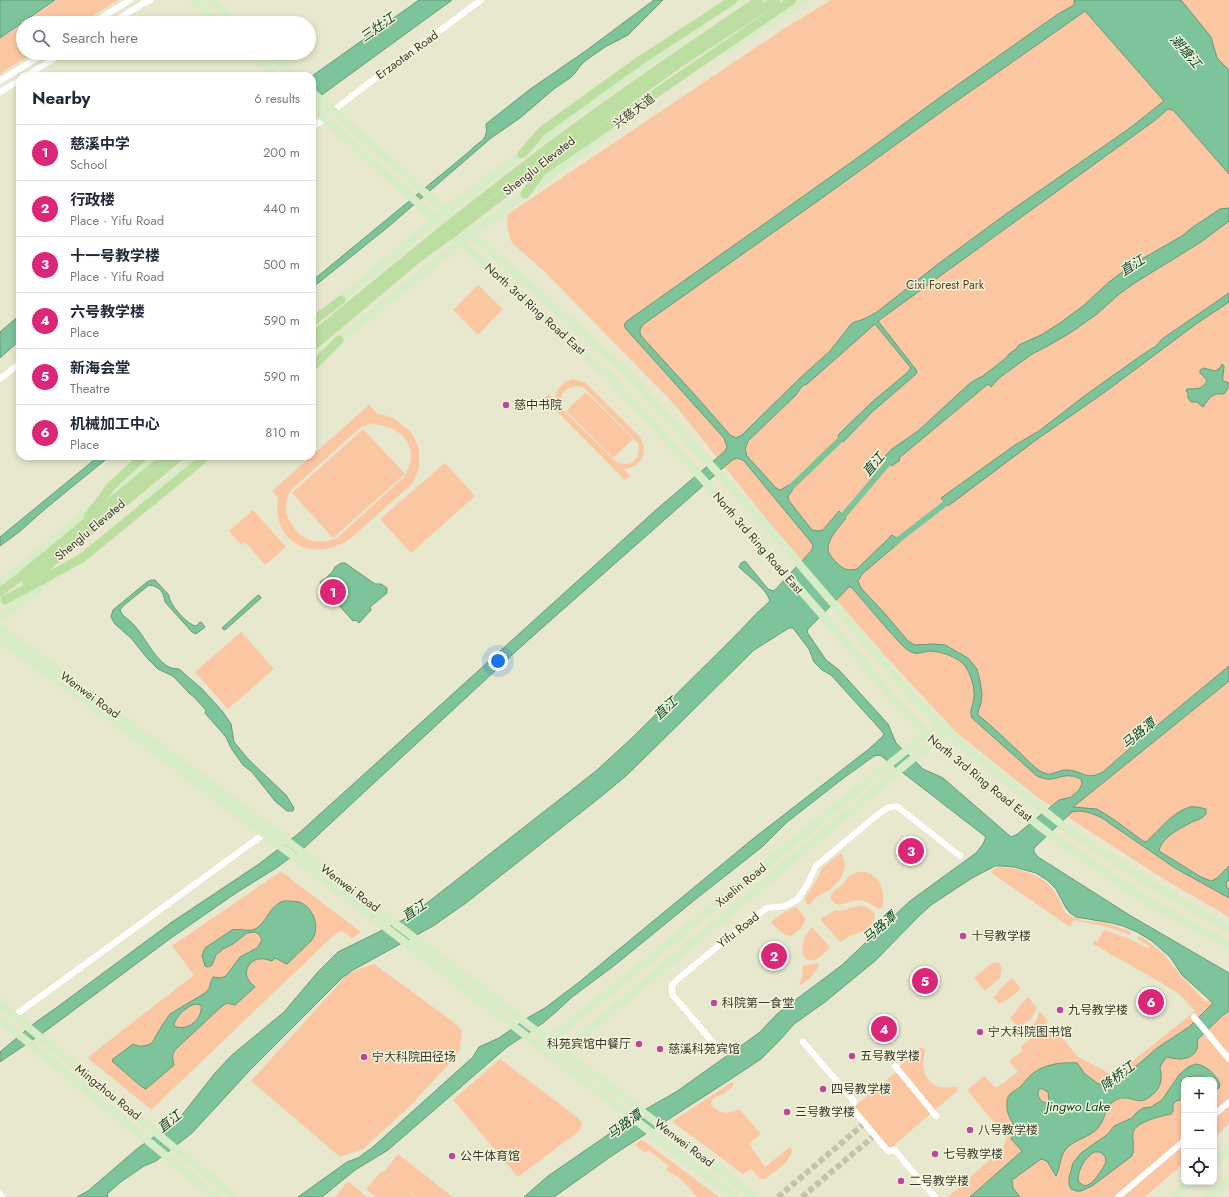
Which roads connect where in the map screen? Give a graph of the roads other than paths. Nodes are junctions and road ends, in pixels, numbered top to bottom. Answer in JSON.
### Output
{"nodes":[{"id":1,"x":130,"y":0,"type":"edge"},
{"id":2,"x":151,"y":0,"type":"edge"},
{"id":3,"x":194,"y":0,"type":"edge"},
{"id":4,"x":210,"y":0,"type":"edge"},
{"id":5,"x":481,"y":0,"type":"edge"},
{"id":6,"x":733,"y":0,"type":"edge"},
{"id":7,"x":741,"y":0,"type":"edge"},
{"id":8,"x":759,"y":0,"type":"edge"},
{"id":9,"x":776,"y":0,"type":"edge"},
{"id":10,"x":792,"y":0,"type":"edge"},
{"id":11,"x":805,"y":0,"type":"edge"},
{"id":12,"x":104,"y":16,"type":"edge"},
{"id":13,"x":123,"y":16,"type":"edge"},
{"id":14,"x":211,"y":16,"type":"edge"},
{"id":15,"x":227,"y":16,"type":"edge"},
{"id":16,"x":34,"y":60,"type":"edge"},
{"id":17,"x":52,"y":60,"type":"edge"},
{"id":18,"x":260,"y":60,"type":"edge"},
{"id":19,"x":277,"y":60,"type":"edge"},
{"id":20,"x":32,"y":72,"type":"edge"},
{"id":21,"x":273,"y":72,"type":"edge"},
{"id":22,"x":290,"y":72,"type":"edge"},
{"id":23,"x":0,"y":81,"type":"edge"},
{"id":24,"x":16,"y":82,"type":"edge"},
{"id":25,"x":0,"y":92,"type":"edge"},
{"id":26,"x":316,"y":96,"type":"edge"},
{"id":27,"x":316,"y":111,"type":"edge"},
{"id":28,"x":333,"y":111,"type":"junction"},
{"id":29,"x":325,"y":119,"type":"junction"},
{"id":30,"x":316,"y":125,"type":"edge"},
{"id":31,"x":522,"y":154,"type":"junction"},
{"id":32,"x":525,"y":194,"type":"junction"},
{"id":33,"x":445,"y":212,"type":"junction"},
{"id":34,"x":436,"y":219,"type":"junction"},
{"id":35,"x":471,"y":235,"type":"junction"},
{"id":36,"x":461,"y":242,"type":"junction"},
{"id":37,"x":340,"y":300,"type":"joint"},
{"id":38,"x":316,"y":320,"type":"edge"},
{"id":39,"x":316,"y":334,"type":"edge"},
{"id":40,"x":339,"y":340,"type":"junction"},
{"id":41,"x":316,"y":344,"type":"edge"},
{"id":42,"x":316,"y":359,"type":"edge"},
{"id":43,"x":316,"y":363,"type":"edge"},
{"id":44,"x":16,"y":366,"type":"edge"},
{"id":45,"x":0,"y":379,"type":"edge"},
{"id":46,"x":140,"y":460,"type":"edge"},
{"id":47,"x":150,"y":460,"type":"edge"},
{"id":48,"x":162,"y":460,"type":"edge"},
{"id":49,"x":175,"y":460,"type":"edge"},
{"id":50,"x":194,"y":460,"type":"edge"},
{"id":51,"x":201,"y":460,"type":"edge"},
{"id":52,"x":80,"y":528,"type":"junction"},
{"id":53,"x":0,"y":585,"type":"edge"},
{"id":54,"x":2,"y":598,"type":"edge"},
{"id":55,"x":0,"y":618,"type":"edge"},
{"id":56,"x":0,"y":628,"type":"edge"},
{"id":57,"x":0,"y":639,"type":"edge"},
{"id":58,"x":940,"y":723,"type":"junction"},
{"id":59,"x":947,"y":730,"type":"junction"},
{"id":60,"x":927,"y":734,"type":"junction"},
{"id":61,"x":934,"y":742,"type":"junction"},
{"id":62,"x":264,"y":834,"type":"junction"},
{"id":63,"x":960,"y":856,"type":"dead end"},
{"id":64,"x":1229,"y":929,"type":"edge"},
{"id":65,"x":1229,"y":945,"type":"edge"},
{"id":66,"x":0,"y":1004,"type":"edge"},
{"id":67,"x":14,"y":1016,"type":"junction"},
{"id":68,"x":1194,"y":1017,"type":"dead end"},
{"id":69,"x":0,"y":1019,"type":"edge"},
{"id":70,"x":549,"y":1041,"type":"junction"},
{"id":71,"x":803,"y":1042,"type":"dead end"},
{"id":72,"x":541,"y":1047,"type":"junction"},
{"id":73,"x":563,"y":1051,"type":"junction"},
{"id":74,"x":720,"y":1051,"type":"dead end"},
{"id":75,"x":555,"y":1058,"type":"junction"},
{"id":76,"x":1229,"y":1059,"type":"edge"},
{"id":77,"x":895,"y":1066,"type":"dead end"},
{"id":78,"x":1229,"y":1102,"type":"edge"},
{"id":79,"x":1216,"y":1113,"type":"edge"},
{"id":80,"x":936,"y":1116,"type":"dead end"},
{"id":81,"x":1181,"y":1144,"type":"edge"},
{"id":82,"x":1229,"y":1149,"type":"edge"},
{"id":83,"x":1217,"y":1159,"type":"edge"},
{"id":84,"x":1229,"y":1179,"type":"edge"},
{"id":85,"x":1187,"y":1185,"type":"edge"},
{"id":86,"x":0,"y":1194,"type":"edge"},
{"id":87,"x":2,"y":1197,"type":"edge"},
{"id":88,"x":216,"y":1197,"type":"edge"},
{"id":89,"x":234,"y":1197,"type":"edge"},
{"id":90,"x":735,"y":1197,"type":"edge"},
{"id":91,"x":754,"y":1197,"type":"edge"},
{"id":92,"x":935,"y":1197,"type":"edge"},
{"id":93,"x":1118,"y":1197,"type":"edge"},
{"id":94,"x":1173,"y":1197,"type":"edge"},
{"id":95,"x":1208,"y":1197,"type":"edge"}],
"edges":[{"from":1,"to":12,"type":"street"},
{"from":2,"to":13,"type":"street"},
{"from":3,"to":14,"type":"main road"},
{"from":4,"to":15,"type":"main road"},
{"from":5,"to":28,"type":"street","name":"Erzaotan Road"},
{"from":6,"to":31,"type":"highway"},
{"from":7,"to":31,"type":"main road"},
{"from":8,"to":39,"type":"highway","name":"Shenglu Elevated"},
{"from":9,"to":41,"type":"highway","name":"Shenglu Elevated"},
{"from":10,"to":32,"type":"highway"},
{"from":11,"to":32,"type":"main road","name":"兴慈大道"},
{"from":16,"to":23,"type":"street"},
{"from":17,"to":20,"type":"street"},
{"from":18,"to":21,"type":"main road"},
{"from":19,"to":22,"type":"main road"},
{"from":24,"to":25,"type":"street"},
{"from":26,"to":28,"type":"main road","name":"North 3rd Ring Road East"},
{"from":27,"to":29,"type":"main road","name":"North 3rd Ring Road East"},
{"from":28,"to":33,"type":"main road","name":"North 3rd Ring Road East"},
{"from":29,"to":30,"type":"street"},
{"from":29,"to":34,"type":"main road","name":"North 3rd Ring Road East"},
{"from":31,"to":33,"type":"main road"},
{"from":32,"to":35,"type":"main road","name":"兴慈大道"},
{"from":33,"to":34,"type":"main road"},
{"from":33,"to":35,"type":"main road","name":"North 3rd Ring Road East"},
{"from":34,"to":36,"type":"main road","name":"North 3rd Ring Road East"},
{"from":34,"to":37,"type":"main road"},
{"from":35,"to":36,"type":"main road","name":"兴慈大道"},
{"from":35,"to":58,"type":"main road","name":"North 3rd Ring Road East"},
{"from":36,"to":40,"type":"main road","name":"兴慈大道"},
{"from":36,"to":60,"type":"main road","name":"North 3rd Ring Road East"},
{"from":37,"to":38,"type":"highway"},
{"from":40,"to":42,"type":"main road","name":"兴慈大道"},
{"from":40,"to":43,"type":"highway"},
{"from":44,"to":45,"type":"street"},
{"from":46,"to":52,"type":"highway"},
{"from":47,"to":53,"type":"main road"},
{"from":48,"to":52,"type":"highway","name":"Shenglu Elevated"},
{"from":49,"to":54,"type":"highway","name":"Shenglu Elevated"},
{"from":50,"to":55,"type":"main road"},
{"from":51,"to":54,"type":"highway"},
{"from":52,"to":54,"type":"highway","name":"Shenglu Elevated"},
{"from":56,"to":70,"type":"main road","name":"Wenwei Road"},
{"from":57,"to":62,"type":"main road","name":"Wenwei Road"},
{"from":58,"to":59,"type":"main road","name":"North 3rd Ring Road East"},
{"from":58,"to":60,"type":"main road","name":"Xuelin Road"},
{"from":59,"to":61,"type":"main road","name":"Xuelin Road"},
{"from":59,"to":64,"type":"main road","name":"North 3rd Ring Road East"},
{"from":60,"to":61,"type":"main road","name":"North 3rd Ring Road East"},
{"from":60,"to":70,"type":"main road","name":"Xuelin Road"},
{"from":61,"to":65,"type":"main road","name":"North 3rd Ring Road East"},
{"from":61,"to":73,"type":"main road","name":"Xuelin Road"},
{"from":62,"to":67,"type":"street"},
{"from":62,"to":72,"type":"main road","name":"Wenwei Road"},
{"from":63,"to":74,"type":"street","name":"Yifu Road"},
{"from":66,"to":67,"type":"main road","name":"Mingzhou Road"},
{"from":67,"to":89,"type":"main road","name":"Mingzhou Road"},
{"from":68,"to":76,"type":"street"},
{"from":69,"to":88,"type":"main road","name":"Mingzhou Road"},
{"from":70,"to":72,"type":"main road","name":"Xuelin Road"},
{"from":70,"to":73,"type":"main road","name":"Wenwei Road"},
{"from":71,"to":92,"type":"street"},
{"from":72,"to":75,"type":"main road","name":"Wenwei Road"},
{"from":73,"to":75,"type":"main road","name":"Xuelin Road"},
{"from":73,"to":91,"type":"main road","name":"Wenwei Road"},
{"from":75,"to":90,"type":"main road","name":"Wenwei Road"},
{"from":77,"to":80,"type":"street"},
{"from":78,"to":79,"type":"street"},
{"from":81,"to":93,"type":"street"},
{"from":82,"to":83,"type":"main road"},
{"from":84,"to":95,"type":"main road"},
{"from":85,"to":94,"type":"main road"},
{"from":86,"to":87,"type":"street"}]}
